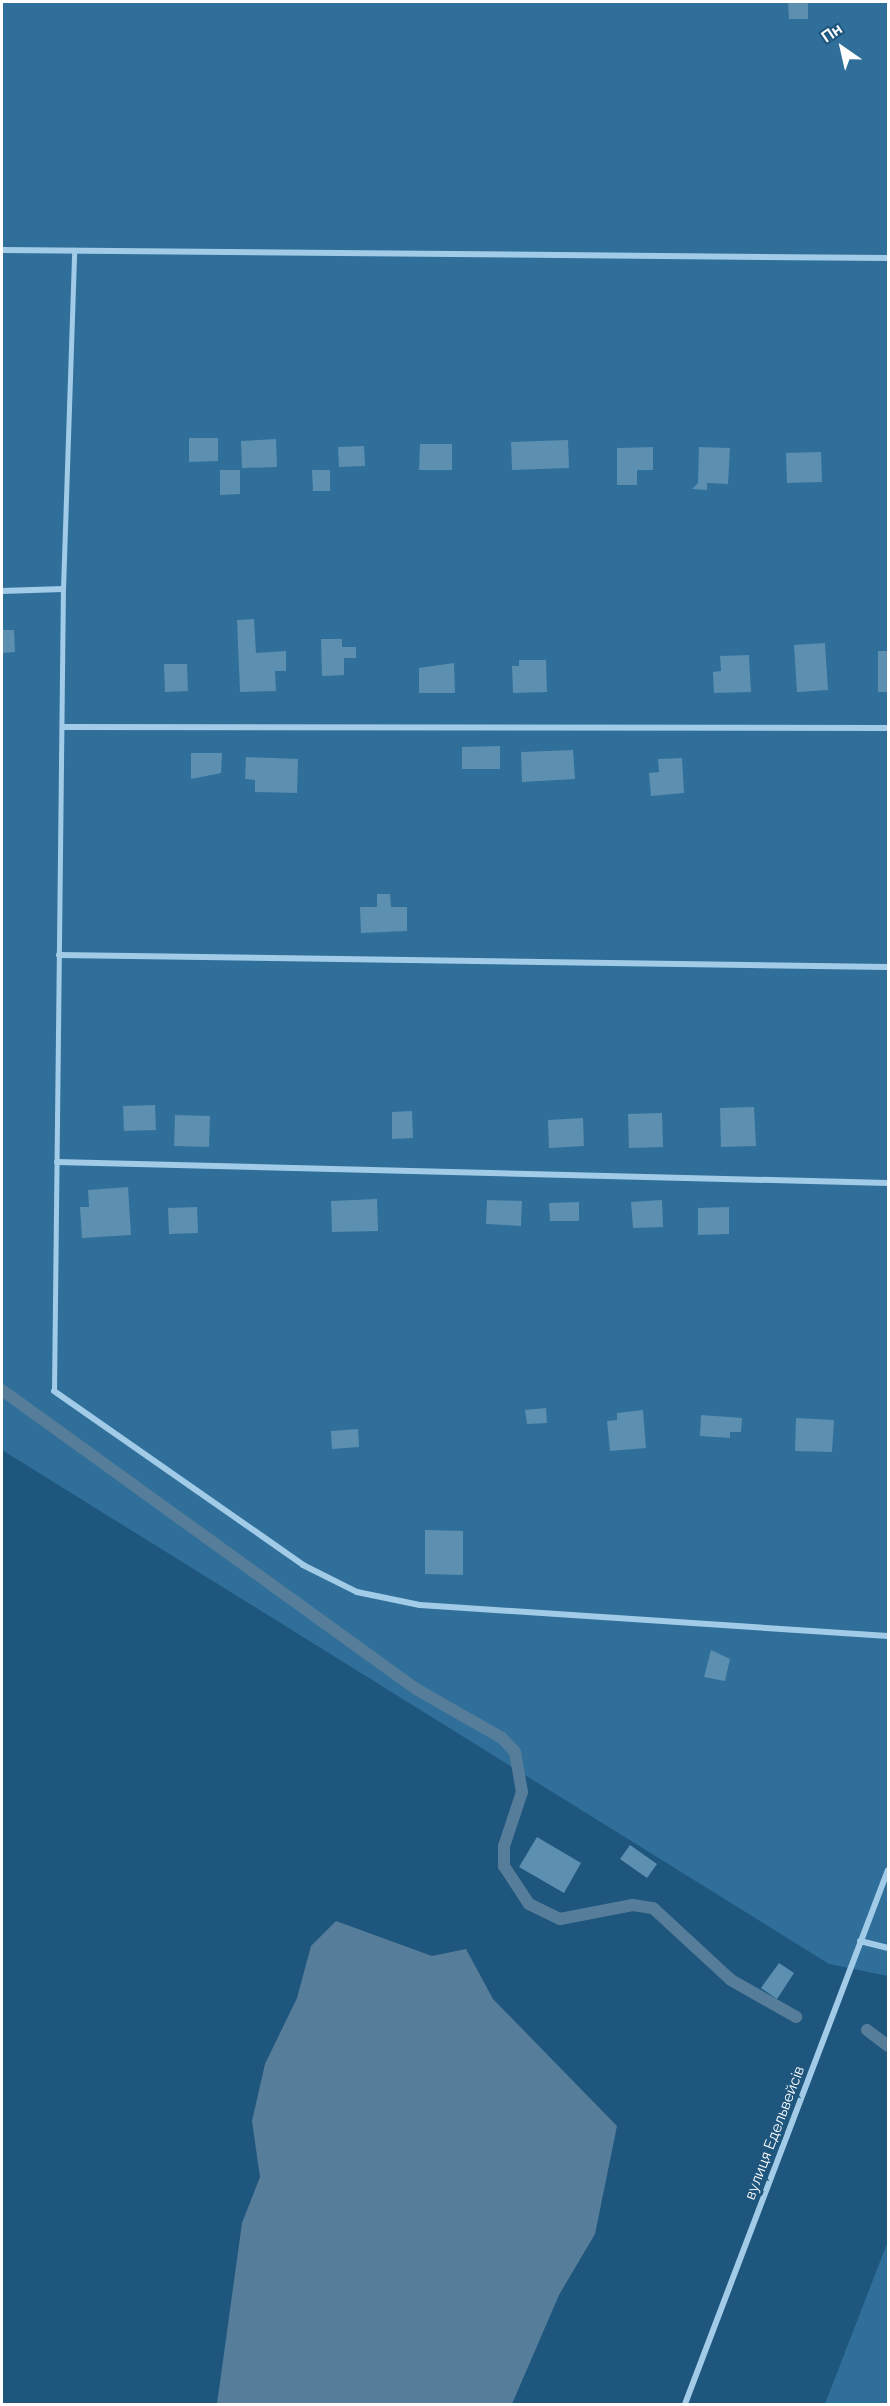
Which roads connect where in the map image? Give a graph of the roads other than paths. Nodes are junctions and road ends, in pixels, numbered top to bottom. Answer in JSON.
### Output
{"nodes":[{"id":1,"x":2,"y":250,"type":"edge"},
{"id":2,"x":74,"y":250,"type":"junction"},
{"id":3,"x":888,"y":258,"type":"edge"},
{"id":4,"x":63,"y":589,"type":"junction"},
{"id":5,"x":2,"y":591,"type":"edge"},
{"id":6,"x":63,"y":727,"type":"junction"},
{"id":7,"x":888,"y":728,"type":"edge"},
{"id":8,"x":59,"y":955,"type":"junction"},
{"id":9,"x":887,"y":967,"type":"dead end"},
{"id":10,"x":57,"y":1162,"type":"junction"},
{"id":11,"x":888,"y":1183,"type":"edge"},
{"id":12,"x":54,"y":1390,"type":"joint"},
{"id":13,"x":888,"y":1636,"type":"edge"},
{"id":14,"x":888,"y":1870,"type":"edge"},
{"id":15,"x":860,"y":1941,"type":"junction"},
{"id":16,"x":888,"y":1948,"type":"edge"},
{"id":17,"x":685,"y":2404,"type":"edge"}],
"edges":[{"from":1,"to":2,"type":"street"},
{"from":2,"to":3,"type":"street"},
{"from":2,"to":4,"type":"lane"},
{"from":4,"to":5,"type":"street"},
{"from":4,"to":6,"type":"lane"},
{"from":6,"to":7,"type":"street"},
{"from":6,"to":8,"type":"lane"},
{"from":8,"to":9,"type":"street"},
{"from":8,"to":10,"type":"lane"},
{"from":10,"to":11,"type":"street"},
{"from":10,"to":12,"type":"lane"},
{"from":12,"to":13,"type":"street"},
{"from":14,"to":15,"type":"street","name":"вулиця Едельвейсів"},
{"from":15,"to":16,"type":"street"},
{"from":15,"to":17,"type":"street","name":"вулиця Едельвейсів"}]}
